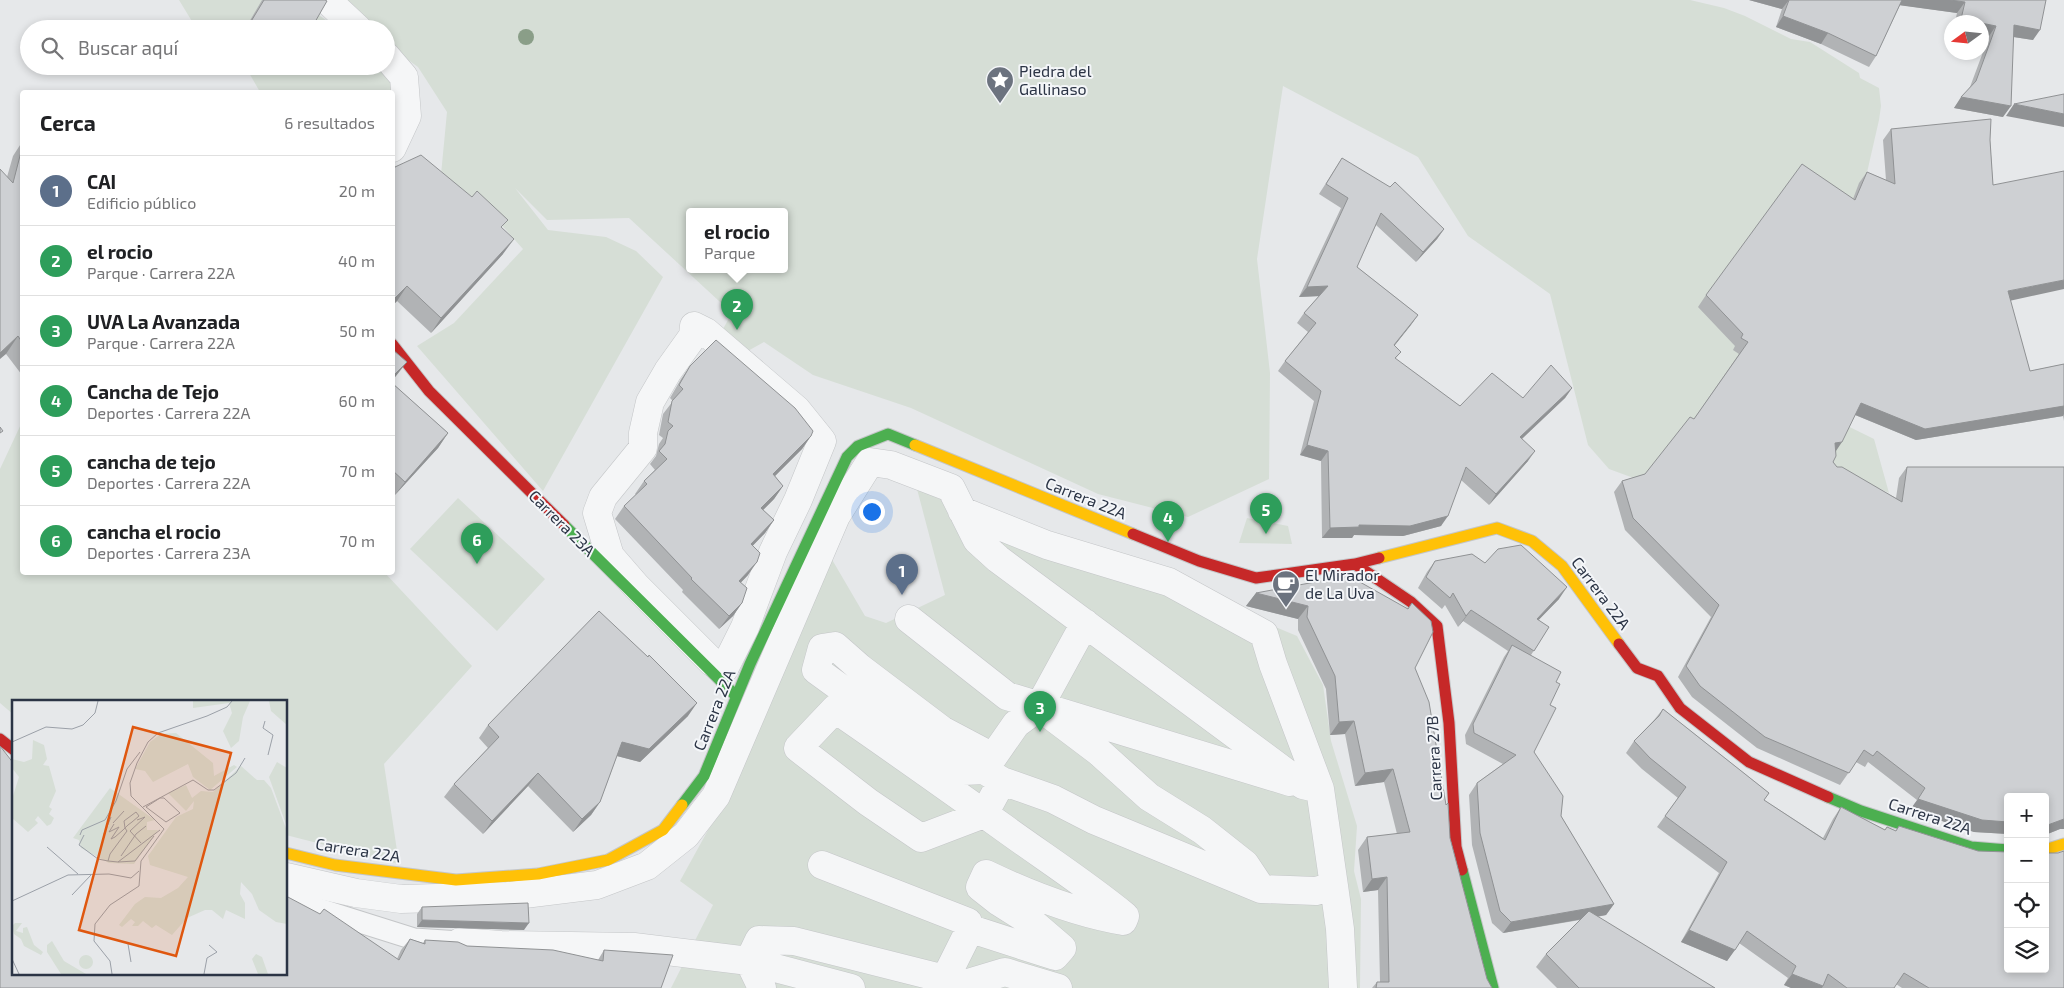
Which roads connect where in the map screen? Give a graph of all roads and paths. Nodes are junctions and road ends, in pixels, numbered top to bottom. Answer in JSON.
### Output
{"nodes":[{"id":1,"x":327,"y":0,"type":"edge"},
{"id":2,"x":348,"y":20,"type":"edge"},
{"id":3,"x":395,"y":66,"type":"edge"},
{"id":4,"x":395,"y":142,"type":"edge"},
{"id":5,"x":395,"y":348,"type":"edge"},
{"id":6,"x":822,"y":441,"type":"junction"},
{"id":7,"x":847,"y":457,"type":"junction"},
{"id":8,"x":962,"y":511,"type":"junction"},
{"id":9,"x":1355,"y":564,"type":"junction"},
{"id":10,"x":909,"y":619,"type":"dead end"},
{"id":11,"x":1085,"y":623,"type":"junction"},
{"id":12,"x":743,"y":654,"type":"junction"},
{"id":13,"x":736,"y":696,"type":"junction"},
{"id":14,"x":1038,"y":707,"type":"junction"},
{"id":15,"x":0,"y":739,"type":"edge"},
{"id":16,"x":12,"y":748,"type":"edge"},
{"id":17,"x":1002,"y":781,"type":"junction"},
{"id":18,"x":1312,"y":787,"type":"junction"},
{"id":19,"x":984,"y":814,"type":"junction"},
{"id":20,"x":2064,"y":844,"type":"edge"},
{"id":21,"x":2049,"y":849,"type":"edge"},
{"id":22,"x":2004,"y":850,"type":"edge"},
{"id":23,"x":288,"y":853,"type":"edge"},
{"id":24,"x":822,"y":866,"type":"dead end"},
{"id":25,"x":288,"y":877,"type":"edge"},
{"id":26,"x":1334,"y":886,"type":"junction"},
{"id":27,"x":1261,"y":889,"type":"junction"},
{"id":28,"x":288,"y":896,"type":"edge"},
{"id":29,"x":968,"y":928,"type":"junction"},
{"id":30,"x":460,"y":942,"type":"joint"},
{"id":31,"x":756,"y":977,"type":"edge"},
{"id":32,"x":951,"y":983,"type":"edge"},
{"id":33,"x":789,"y":988,"type":"edge"},
{"id":34,"x":851,"y":988,"type":"edge"},
{"id":35,"x":1058,"y":988,"type":"edge"},
{"id":36,"x":1342,"y":988,"type":"edge"},
{"id":37,"x":1493,"y":988,"type":"edge"}],
"edges":[{"from":1,"to":2,"type":"street"},
{"from":3,"to":4,"type":"street"},
{"from":5,"to":13,"type":"street","name":"Carrera 23A"},
{"from":6,"to":7,"type":"lane"},
{"from":6,"to":12,"type":"street"},
{"from":6,"to":12,"type":"street"},
{"from":7,"to":9,"type":"street","name":"Carrera 22A"},
{"from":7,"to":12,"type":"street","name":"Carrera 22A"},
{"from":8,"to":11,"type":"street"},
{"from":8,"to":18,"type":"street"},
{"from":8,"to":25,"type":"street"},
{"from":9,"to":22,"type":"street","name":"Carrera 22A"},
{"from":9,"to":37,"type":"street","name":"Carrera 27B"},
{"from":10,"to":14,"type":"street"},
{"from":11,"to":14,"type":"street"},
{"from":11,"to":18,"type":"street"},
{"from":12,"to":13,"type":"street","name":"Carrera 22A"},
{"from":13,"to":23,"type":"street","name":"Carrera 22A"},
{"from":14,"to":17,"type":"street"},
{"from":14,"to":18,"type":"street"},
{"from":14,"to":27,"type":"street"},
{"from":15,"to":16,"type":"street"},
{"from":17,"to":19,"type":"street"},
{"from":17,"to":27,"type":"street"},
{"from":18,"to":26,"type":"street"},
{"from":19,"to":19,"type":"street"},
{"from":19,"to":29,"type":"street"},
{"from":20,"to":21,"type":"street"},
{"from":24,"to":29,"type":"street"},
{"from":26,"to":27,"type":"street"},
{"from":26,"to":36,"type":"street"},
{"from":28,"to":30,"type":"lane"},
{"from":29,"to":32,"type":"street"},
{"from":30,"to":31,"type":"street"},
{"from":31,"to":32,"type":"street"},
{"from":31,"to":33,"type":"street"},
{"from":31,"to":34,"type":"street"},
{"from":32,"to":35,"type":"street"}]}
